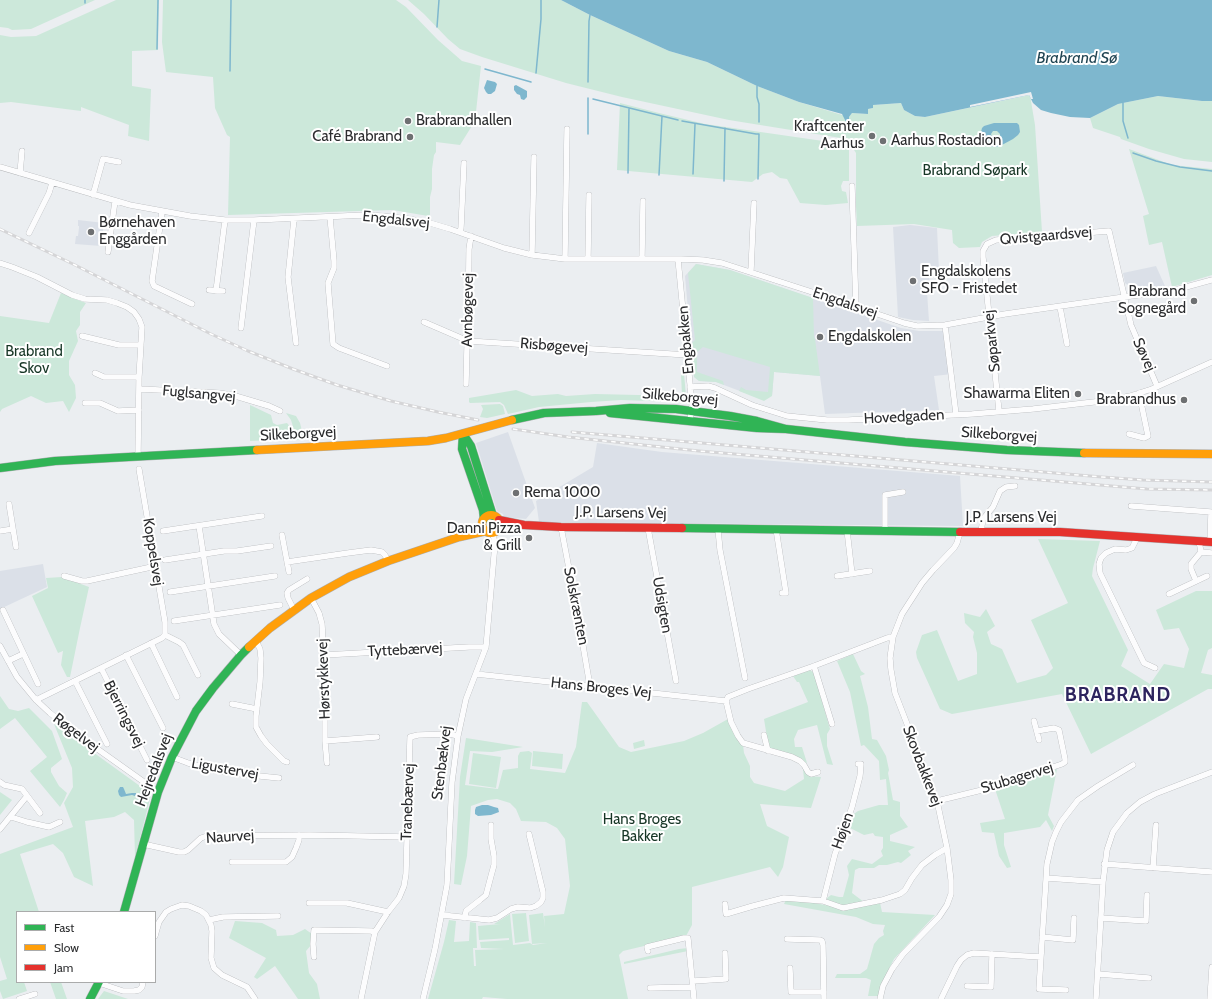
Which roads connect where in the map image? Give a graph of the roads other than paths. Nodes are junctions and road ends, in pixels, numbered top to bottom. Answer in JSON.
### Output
{"nodes":[{"id":1,"x":567,"y":129,"type":"dead end"},
{"id":2,"x":22,"y":151,"type":"dead end"},
{"id":3,"x":534,"y":157,"type":"dead end"},
{"id":4,"x":119,"y":162,"type":"dead end"},
{"id":5,"x":464,"y":163,"type":"dead end"},
{"id":6,"x":0,"y":167,"type":"edge"},
{"id":7,"x":20,"y":173,"type":"junction"},
{"id":8,"x":52,"y":183,"type":"junction"},
{"id":9,"x":852,"y":186,"type":"dead end"},
{"id":10,"x":93,"y":195,"type":"junction"},
{"id":11,"x":589,"y":195,"type":"dead end"},
{"id":12,"x":115,"y":201,"type":"junction"},
{"id":13,"x":643,"y":201,"type":"dead end"},
{"id":14,"x":754,"y":203,"type":"dead end"},
{"id":15,"x":162,"y":212,"type":"junction"},
{"id":16,"x":330,"y":217,"type":"junction"},
{"id":17,"x":294,"y":219,"type":"junction"},
{"id":18,"x":225,"y":220,"type":"junction"},
{"id":19,"x":254,"y":220,"type":"junction"},
{"id":20,"x":1109,"y":231,"type":"joint"},
{"id":21,"x":460,"y":232,"type":"junction"},
{"id":22,"x":29,"y":233,"type":"dead end"},
{"id":23,"x":471,"y":236,"type":"junction"},
{"id":24,"x":985,"y":247,"type":"joint"},
{"id":25,"x":108,"y":252,"type":"dead end"},
{"id":26,"x":532,"y":255,"type":"junction"},
{"id":27,"x":565,"y":258,"type":"junction"},
{"id":28,"x":642,"y":258,"type":"junction"},
{"id":29,"x":588,"y":259,"type":"junction"},
{"id":30,"x":678,"y":259,"type":"junction"},
{"id":31,"x":0,"y":263,"type":"edge"},
{"id":32,"x":751,"y":271,"type":"junction"},
{"id":33,"x":1212,"y":280,"type":"edge"},
{"id":34,"x":208,"y":290,"type":"dead end"},
{"id":35,"x":1124,"y":298,"type":"junction"},
{"id":36,"x":192,"y":304,"type":"dead end"},
{"id":37,"x":856,"y":307,"type":"junction"},
{"id":38,"x":1060,"y":307,"type":"junction"},
{"id":39,"x":990,"y":317,"type":"junction"},
{"id":40,"x":424,"y":322,"type":"dead end"},
{"id":41,"x":945,"y":325,"type":"junction"},
{"id":42,"x":241,"y":328,"type":"dead end"},
{"id":43,"x":82,"y":336,"type":"dead end"},
{"id":44,"x":468,"y":341,"type":"junction"},
{"id":45,"x":296,"y":343,"type":"dead end"},
{"id":46,"x":1067,"y":344,"type":"dead end"},
{"id":47,"x":141,"y":345,"type":"junction"},
{"id":48,"x":687,"y":355,"type":"junction"},
{"id":49,"x":1212,"y":362,"type":"edge"},
{"id":50,"x":387,"y":366,"type":"dead end"},
{"id":51,"x":95,"y":374,"type":"dead end"},
{"id":52,"x":139,"y":377,"type":"junction"},
{"id":53,"x":466,"y":384,"type":"dead end"},
{"id":54,"x":1157,"y":386,"type":"junction"},
{"id":55,"x":690,"y":387,"type":"junction"},
{"id":56,"x":140,"y":389,"type":"junction"},
{"id":57,"x":1139,"y":393,"type":"junction"},
{"id":58,"x":85,"y":403,"type":"dead end"},
{"id":59,"x":139,"y":410,"type":"junction"},
{"id":60,"x":280,"y":411,"type":"dead end"},
{"id":61,"x":596,"y":411,"type":"junction"},
{"id":62,"x":691,"y":411,"type":"junction"},
{"id":63,"x":999,"y":411,"type":"junction"},
{"id":64,"x":956,"y":414,"type":"junction"},
{"id":65,"x":690,"y":421,"type":"junction"},
{"id":66,"x":786,"y":428,"type":"junction"},
{"id":67,"x":463,"y":434,"type":"junction"},
{"id":68,"x":1129,"y":434,"type":"dead end"},
{"id":69,"x":1212,"y":454,"type":"edge"},
{"id":70,"x":138,"y":456,"type":"junction"},
{"id":71,"x":0,"y":468,"type":"edge"},
{"id":72,"x":139,"y":469,"type":"dead end"},
{"id":73,"x":1015,"y":486,"type":"dead end"},
{"id":74,"x":903,"y":492,"type":"dead end"},
{"id":75,"x":9,"y":504,"type":"dead end"},
{"id":76,"x":1131,"y":506,"type":"dead end"},
{"id":77,"x":1211,"y":512,"type":"edge"},
{"id":78,"x":262,"y":516,"type":"dead end"},
{"id":79,"x":483,"y":521,"type":"junction"},
{"id":80,"x":199,"y":526,"type":"junction"},
{"id":81,"x":494,"y":526,"type":"junction"},
{"id":82,"x":561,"y":527,"type":"junction"},
{"id":83,"x":648,"y":528,"type":"junction"},
{"id":84,"x":13,"y":529,"type":"junction"},
{"id":85,"x":718,"y":529,"type":"junction"},
{"id":86,"x":776,"y":529,"type":"junction"},
{"id":87,"x":847,"y":530,"type":"junction"},
{"id":88,"x":885,"y":530,"type":"junction"},
{"id":89,"x":0,"y":531,"type":"edge"},
{"id":90,"x":163,"y":531,"type":"dead end"},
{"id":91,"x":960,"y":532,"type":"junction"},
{"id":92,"x":981,"y":532,"type":"junction"},
{"id":93,"x":282,"y":535,"type":"dead end"},
{"id":94,"x":459,"y":537,"type":"junction"},
{"id":95,"x":1137,"y":538,"type":"junction"},
{"id":96,"x":1199,"y":541,"type":"junction"},
{"id":97,"x":1211,"y":542,"type":"edge"},
{"id":98,"x":271,"y":546,"type":"dead end"},
{"id":99,"x":16,"y":547,"type":"dead end"},
{"id":100,"x":1201,"y":552,"type":"junction"},
{"id":101,"x":1212,"y":553,"type":"edge"},
{"id":102,"x":203,"y":554,"type":"junction"},
{"id":103,"x":165,"y":560,"type":"dead end"},
{"id":104,"x":388,"y":561,"type":"junction"},
{"id":105,"x":287,"y":562,"type":"junction"},
{"id":106,"x":156,"y":566,"type":"junction"},
{"id":107,"x":870,"y":571,"type":"dead end"},
{"id":108,"x":289,"y":572,"type":"dead end"},
{"id":109,"x":852,"y":574,"type":"junction"},
{"id":110,"x":64,"y":576,"type":"dead end"},
{"id":111,"x":275,"y":576,"type":"dead end"},
{"id":112,"x":838,"y":576,"type":"dead end"},
{"id":113,"x":1207,"y":576,"type":"dead end"},
{"id":114,"x":307,"y":578,"type":"dead end"},
{"id":115,"x":1196,"y":582,"type":"junction"},
{"id":116,"x":208,"y":586,"type":"junction"},
{"id":117,"x":170,"y":592,"type":"dead end"},
{"id":118,"x":782,"y":593,"type":"dead end"},
{"id":119,"x":1169,"y":594,"type":"dead end"},
{"id":120,"x":311,"y":598,"type":"junction"},
{"id":121,"x":280,"y":605,"type":"dead end"},
{"id":122,"x":3,"y":610,"type":"dead end"},
{"id":123,"x":294,"y":610,"type":"junction"},
{"id":124,"x":213,"y":615,"type":"junction"},
{"id":125,"x":174,"y":621,"type":"dead end"},
{"id":126,"x":166,"y":636,"type":"junction"},
{"id":127,"x":893,"y":637,"type":"junction"},
{"id":128,"x":256,"y":641,"type":"junction"},
{"id":129,"x":151,"y":643,"type":"junction"},
{"id":130,"x":0,"y":646,"type":"edge"},
{"id":131,"x":486,"y":647,"type":"junction"},
{"id":132,"x":23,"y":654,"type":"junction"},
{"id":133,"x":126,"y":655,"type":"junction"},
{"id":134,"x":241,"y":655,"type":"junction"},
{"id":135,"x":324,"y":655,"type":"junction"},
{"id":136,"x":8,"y":661,"type":"junction"},
{"id":137,"x":814,"y":666,"type":"junction"},
{"id":138,"x":101,"y":668,"type":"junction"},
{"id":139,"x":1155,"y":668,"type":"dead end"},
{"id":140,"x":476,"y":674,"type":"junction"},
{"id":141,"x":198,"y":675,"type":"dead end"},
{"id":142,"x":745,"y":678,"type":"dead end"},
{"id":143,"x":75,"y":681,"type":"junction"},
{"id":144,"x":676,"y":681,"type":"dead end"},
{"id":145,"x":38,"y":684,"type":"dead end"},
{"id":146,"x":590,"y":686,"type":"junction"},
{"id":147,"x":177,"y":697,"type":"dead end"},
{"id":148,"x":36,"y":700,"type":"junction"},
{"id":149,"x":726,"y":701,"type":"junction"},
{"id":150,"x":232,"y":704,"type":"dead end"},
{"id":151,"x":257,"y":709,"type":"junction"},
{"id":152,"x":1034,"y":721,"type":"dead end"},
{"id":153,"x":832,"y":724,"type":"dead end"},
{"id":154,"x":163,"y":728,"type":"dead end"},
{"id":155,"x":1037,"y":731,"type":"junction"},
{"id":156,"x":764,"y":735,"type":"dead end"},
{"id":157,"x":458,"y":736,"type":"junction"},
{"id":158,"x":377,"y":737,"type":"dead end"},
{"id":159,"x":325,"y":740,"type":"junction"},
{"id":160,"x":1039,"y":740,"type":"dead end"},
{"id":161,"x":107,"y":744,"type":"dead end"},
{"id":162,"x":768,"y":751,"type":"junction"},
{"id":163,"x":172,"y":757,"type":"junction"},
{"id":164,"x":147,"y":760,"type":"dead end"},
{"id":165,"x":287,"y":762,"type":"dead end"},
{"id":166,"x":327,"y":763,"type":"dead end"},
{"id":167,"x":858,"y":764,"type":"dead end"},
{"id":168,"x":1133,"y":766,"type":"dead end"},
{"id":169,"x":818,"y":772,"type":"dead end"},
{"id":170,"x":1212,"y":772,"type":"edge"},
{"id":171,"x":279,"y":778,"type":"dead end"},
{"id":172,"x":0,"y":782,"type":"edge"},
{"id":173,"x":158,"y":792,"type":"junction"},
{"id":174,"x":27,"y":796,"type":"junction"},
{"id":175,"x":937,"y":801,"type":"junction"},
{"id":176,"x":40,"y":813,"type":"dead end"},
{"id":177,"x":11,"y":816,"type":"junction"},
{"id":178,"x":60,"y":822,"type":"dead end"},
{"id":179,"x":491,"y":825,"type":"dead end"},
{"id":180,"x":1156,"y":825,"type":"dead end"},
{"id":181,"x":0,"y":829,"type":"edge"},
{"id":182,"x":529,"y":834,"type":"dead end"},
{"id":183,"x":299,"y":835,"type":"junction"},
{"id":184,"x":406,"y":837,"type":"junction"},
{"id":185,"x":143,"y":844,"type":"junction"},
{"id":186,"x":947,"y":848,"type":"junction"},
{"id":187,"x":232,"y":862,"type":"dead end"},
{"id":188,"x":1104,"y":864,"type":"junction"},
{"id":189,"x":1153,"y":868,"type":"junction"},
{"id":190,"x":1212,"y":872,"type":"edge"},
{"id":191,"x":1046,"y":878,"type":"junction"},
{"id":192,"x":1103,"y":882,"type":"junction"},
{"id":193,"x":1147,"y":896,"type":"dead end"},
{"id":194,"x":822,"y":901,"type":"junction"},
{"id":195,"x":309,"y":903,"type":"dead end"},
{"id":196,"x":724,"y":904,"type":"dead end"},
{"id":197,"x":124,"y":911,"type":"edge"},
{"id":198,"x":388,"y":912,"type":"junction"},
{"id":199,"x":442,"y":915,"type":"junction"},
{"id":200,"x":278,"y":916,"type":"dead end"},
{"id":201,"x":464,"y":918,"type":"junction"},
{"id":202,"x":1074,"y":918,"type":"dead end"},
{"id":203,"x":1101,"y":918,"type":"junction"},
{"id":204,"x":209,"y":920,"type":"junction"},
{"id":205,"x":156,"y":932,"type":"edge"},
{"id":206,"x":375,"y":932,"type":"junction"},
{"id":207,"x":1042,"y":937,"type":"junction"},
{"id":208,"x":787,"y":940,"type":"dead end"},
{"id":209,"x":648,"y":952,"type":"dead end"},
{"id":210,"x":725,"y":954,"type":"dead end"},
{"id":211,"x":992,"y":954,"type":"junction"},
{"id":212,"x":314,"y":957,"type":"dead end"},
{"id":213,"x":1041,"y":957,"type":"junction"},
{"id":214,"x":1212,"y":967,"type":"edge"},
{"id":215,"x":790,"y":968,"type":"dead end"},
{"id":216,"x":1098,"y":974,"type":"junction"},
{"id":217,"x":1149,"y":978,"type":"dead end"},
{"id":218,"x":98,"y":983,"type":"edge"},
{"id":219,"x":102,"y":983,"type":"edge"},
{"id":220,"x":143,"y":983,"type":"edge"},
{"id":221,"x":693,"y":984,"type":"junction"},
{"id":222,"x":967,"y":986,"type":"dead end"},
{"id":223,"x":650,"y":988,"type":"dead end"},
{"id":224,"x":1066,"y":990,"type":"dead end"},
{"id":225,"x":824,"y":992,"type":"junction"},
{"id":226,"x":35,"y":994,"type":"dead end"},
{"id":227,"x":19,"y":999,"type":"edge"},
{"id":228,"x":90,"y":999,"type":"edge"},
{"id":229,"x":255,"y":999,"type":"edge"},
{"id":230,"x":361,"y":999,"type":"edge"},
{"id":231,"x":423,"y":999,"type":"edge"},
{"id":232,"x":694,"y":999,"type":"edge"},
{"id":233,"x":824,"y":999,"type":"edge"},
{"id":234,"x":880,"y":999,"type":"edge"},
{"id":235,"x":941,"y":999,"type":"edge"},
{"id":236,"x":1096,"y":999,"type":"edge"},
{"id":237,"x":1210,"y":999,"type":"edge"}],
"edges":[{"from":1,"to":27,"type":"street"},
{"from":2,"to":7,"type":"street"},
{"from":3,"to":26,"type":"street"},
{"from":4,"to":10,"type":"street"},
{"from":5,"to":21,"type":"street"},
{"from":6,"to":7,"type":"street","name":"Engdalsvej"},
{"from":7,"to":8,"type":"street","name":"Engdalsvej"},
{"from":8,"to":10,"type":"street","name":"Engdalsvej"},
{"from":8,"to":22,"type":"street"},
{"from":9,"to":37,"type":"street"},
{"from":10,"to":12,"type":"street","name":"Engdalsvej"},
{"from":11,"to":29,"type":"street"},
{"from":12,"to":15,"type":"street","name":"Engdalsvej"},
{"from":12,"to":25,"type":"street"},
{"from":13,"to":28,"type":"street"},
{"from":14,"to":32,"type":"street"},
{"from":15,"to":18,"type":"street","name":"Engdalsvej"},
{"from":15,"to":36,"type":"street"},
{"from":16,"to":17,"type":"street","name":"Engdalsvej"},
{"from":16,"to":21,"type":"street","name":"Engdalsvej"},
{"from":16,"to":50,"type":"street"},
{"from":17,"to":19,"type":"street","name":"Engdalsvej"},
{"from":17,"to":45,"type":"street"},
{"from":18,"to":19,"type":"street","name":"Engdalsvej"},
{"from":18,"to":34,"type":"street"},
{"from":19,"to":42,"type":"street"},
{"from":20,"to":24,"type":"street","name":"Qvistgaardsvej"},
{"from":20,"to":35,"type":"street","name":"Søvej"},
{"from":21,"to":23,"type":"street","name":"Engdalsvej"},
{"from":23,"to":26,"type":"street","name":"Engdalsvej"},
{"from":23,"to":44,"type":"street","name":"Avnbøgevej"},
{"from":24,"to":39,"type":"street","name":"Søparkvej"},
{"from":26,"to":27,"type":"street","name":"Engdalsvej"},
{"from":27,"to":29,"type":"street","name":"Engdalsvej"},
{"from":28,"to":29,"type":"street","name":"Engdalsvej"},
{"from":28,"to":30,"type":"street","name":"Engdalsvej"},
{"from":30,"to":32,"type":"street","name":"Engdalsvej"},
{"from":30,"to":48,"type":"street","name":"Engbakken"},
{"from":31,"to":47,"type":"street"},
{"from":32,"to":37,"type":"street","name":"Engdalsvej"},
{"from":33,"to":35,"type":"street","name":"Engdalsvej"},
{"from":35,"to":38,"type":"street","name":"Engdalsvej"},
{"from":35,"to":54,"type":"street","name":"Søvej"},
{"from":37,"to":41,"type":"street","name":"Engdalsvej"},
{"from":38,"to":39,"type":"street","name":"Engdalsvej"},
{"from":38,"to":46,"type":"street"},
{"from":39,"to":41,"type":"street","name":"Engdalsvej"},
{"from":39,"to":63,"type":"street","name":"Søparkvej"},
{"from":40,"to":44,"type":"street","name":"Risbøgevej"},
{"from":41,"to":64,"type":"street"},
{"from":43,"to":47,"type":"street"},
{"from":44,"to":48,"type":"street","name":"Risbøgevej"},
{"from":44,"to":53,"type":"street","name":"Avnbøgevej"},
{"from":47,"to":52,"type":"street"},
{"from":48,"to":55,"type":"street","name":"Engbakken"},
{"from":49,"to":54,"type":"street","name":"Hovedgaden"},
{"from":51,"to":52,"type":"street"},
{"from":52,"to":56,"type":"street"},
{"from":54,"to":57,"type":"street","name":"Hovedgaden"},
{"from":55,"to":62,"type":"street","name":"Engbakken"},
{"from":55,"to":64,"type":"street","name":"Hovedgaden"},
{"from":56,"to":59,"type":"street"},
{"from":56,"to":60,"type":"street","name":"Fuglsangvej"},
{"from":57,"to":63,"type":"street","name":"Hovedgaden"},
{"from":57,"to":68,"type":"street"},
{"from":58,"to":59,"type":"street"},
{"from":59,"to":70,"type":"street"},
{"from":61,"to":62,"type":"street","name":"Silkeborgvej"},
{"from":61,"to":65,"type":"street","name":"Silkeborgvej"},
{"from":61,"to":67,"type":"street","name":"Silkeborgvej"},
{"from":62,"to":65,"type":"street","name":"Engbakken"},
{"from":62,"to":66,"type":"street","name":"Silkeborgvej"},
{"from":63,"to":64,"type":"street","name":"Hovedgaden"},
{"from":65,"to":66,"type":"street","name":"Silkeborgvej"},
{"from":66,"to":69,"type":"street","name":"Silkeborgvej"},
{"from":67,"to":70,"type":"street","name":"Silkeborgvej"},
{"from":67,"to":79,"type":"street"},
{"from":67,"to":81,"type":"street","name":"Stenbækvej"},
{"from":70,"to":71,"type":"street","name":"Silkeborgvej"},
{"from":72,"to":106,"type":"street","name":"Koppelsvej"},
{"from":73,"to":92,"type":"street"},
{"from":74,"to":88,"type":"street"},
{"from":75,"to":84,"type":"street"},
{"from":76,"to":77,"type":"street"},
{"from":77,"to":97,"type":"street"},
{"from":78,"to":80,"type":"street"},
{"from":79,"to":81,"type":"street"},
{"from":79,"to":81,"type":"street","name":"Hejredalsvej"},
{"from":79,"to":94,"type":"street","name":"Hejredalsvej"},
{"from":80,"to":90,"type":"street"},
{"from":80,"to":102,"type":"street"},
{"from":81,"to":82,"type":"street","name":"J.P. Larsens Vej"},
{"from":81,"to":94,"type":"street","name":"Hejredalsvej"},
{"from":81,"to":131,"type":"street","name":"Stenbækvej"},
{"from":82,"to":83,"type":"street","name":"J.P. Larsens Vej"},
{"from":82,"to":146,"type":"street","name":"Solskrænten"},
{"from":83,"to":85,"type":"street","name":"J.P. Larsens Vej"},
{"from":83,"to":144,"type":"street","name":"Udsigten"},
{"from":84,"to":89,"type":"street"},
{"from":84,"to":99,"type":"street"},
{"from":85,"to":86,"type":"street","name":"J.P. Larsens Vej"},
{"from":85,"to":142,"type":"street"},
{"from":86,"to":87,"type":"street","name":"J.P. Larsens Vej"},
{"from":86,"to":118,"type":"street"},
{"from":87,"to":88,"type":"street","name":"J.P. Larsens Vej"},
{"from":87,"to":109,"type":"street"},
{"from":88,"to":91,"type":"street","name":"J.P. Larsens Vej"},
{"from":91,"to":92,"type":"street","name":"J.P. Larsens Vej"},
{"from":91,"to":127,"type":"street","name":"Skovbakkevej"},
{"from":92,"to":95,"type":"street","name":"J.P. Larsens Vej"},
{"from":93,"to":105,"type":"street"},
{"from":94,"to":104,"type":"street","name":"Hejredalsvej"},
{"from":95,"to":96,"type":"street","name":"J.P. Larsens Vej"},
{"from":95,"to":139,"type":"street"},
{"from":96,"to":97,"type":"street","name":"J.P. Larsens Vej"},
{"from":96,"to":100,"type":"street"},
{"from":98,"to":102,"type":"street"},
{"from":100,"to":101,"type":"street"},
{"from":100,"to":115,"type":"street"},
{"from":102,"to":103,"type":"street"},
{"from":102,"to":116,"type":"street"},
{"from":104,"to":105,"type":"street"},
{"from":104,"to":120,"type":"street","name":"Hejredalsvej"},
{"from":105,"to":108,"type":"street"},
{"from":106,"to":110,"type":"street"},
{"from":106,"to":126,"type":"street","name":"Koppelsvej"},
{"from":107,"to":109,"type":"street"},
{"from":109,"to":112,"type":"street"},
{"from":111,"to":116,"type":"street"},
{"from":113,"to":115,"type":"street"},
{"from":114,"to":123,"type":"street"},
{"from":115,"to":119,"type":"street"},
{"from":116,"to":117,"type":"street"},
{"from":116,"to":124,"type":"street"},
{"from":120,"to":123,"type":"street","name":"Hejredalsvej"},
{"from":120,"to":135,"type":"street","name":"Hørstykkevej"},
{"from":121,"to":124,"type":"street"},
{"from":122,"to":132,"type":"street"},
{"from":123,"to":128,"type":"street","name":"Hejredalsvej"},
{"from":124,"to":125,"type":"street"},
{"from":124,"to":134,"type":"street"},
{"from":126,"to":129,"type":"street","name":"Bjerringsvej"},
{"from":126,"to":141,"type":"street"},
{"from":127,"to":137,"type":"street"},
{"from":127,"to":175,"type":"street","name":"Skovbakkevej"},
{"from":128,"to":134,"type":"street","name":"Hejredalsvej"},
{"from":128,"to":151,"type":"street"},
{"from":129,"to":133,"type":"street","name":"Bjerringsvej"},
{"from":129,"to":147,"type":"street"},
{"from":130,"to":136,"type":"street","name":"Røgelvej"},
{"from":131,"to":135,"type":"street","name":"Tyttebærvej"},
{"from":131,"to":140,"type":"street","name":"Stenbækvej"},
{"from":132,"to":136,"type":"street"},
{"from":132,"to":145,"type":"street"},
{"from":133,"to":138,"type":"street","name":"Bjerringsvej"},
{"from":133,"to":154,"type":"street","name":"Bjerringsvej"},
{"from":134,"to":163,"type":"street","name":"Hejredalsvej"},
{"from":135,"to":159,"type":"street","name":"Hørstykkevej"},
{"from":136,"to":148,"type":"street","name":"Røgelvej"},
{"from":137,"to":149,"type":"street"},
{"from":137,"to":153,"type":"street"},
{"from":138,"to":143,"type":"street","name":"Bjerringsvej"},
{"from":138,"to":164,"type":"street","name":"Bjerringsvej"},
{"from":140,"to":146,"type":"street","name":"Hans Broges Vej"},
{"from":140,"to":157,"type":"street","name":"Stenbækvej"},
{"from":143,"to":148,"type":"street","name":"Bjerringsvej"},
{"from":143,"to":161,"type":"street","name":"Bjerringsvej"},
{"from":146,"to":149,"type":"street","name":"Hans Broges Vej"},
{"from":148,"to":173,"type":"street","name":"Røgelvej"},
{"from":149,"to":162,"type":"street"},
{"from":150,"to":151,"type":"street"},
{"from":151,"to":165,"type":"street"},
{"from":152,"to":155,"type":"street","name":"Stubagervej"},
{"from":155,"to":160,"type":"street","name":"Stubagervej"},
{"from":155,"to":175,"type":"street","name":"Stubagervej"},
{"from":156,"to":162,"type":"street"},
{"from":157,"to":184,"type":"street","name":"Tranebærvej"},
{"from":157,"to":199,"type":"street","name":"Stenbækvej"},
{"from":158,"to":159,"type":"street"},
{"from":159,"to":166,"type":"street","name":"Hørstykkevej"},
{"from":162,"to":169,"type":"street"},
{"from":163,"to":171,"type":"street","name":"Ligustervej"},
{"from":163,"to":173,"type":"street","name":"Hejredalsvej"},
{"from":167,"to":194,"type":"street","name":"Højen"},
{"from":168,"to":191,"type":"street"},
{"from":170,"to":188,"type":"street"},
{"from":172,"to":174,"type":"street"},
{"from":173,"to":185,"type":"street","name":"Hejredalsvej"},
{"from":174,"to":176,"type":"street"},
{"from":174,"to":177,"type":"street"},
{"from":175,"to":186,"type":"street","name":"Skovbakkevej"},
{"from":177,"to":178,"type":"street"},
{"from":177,"to":181,"type":"street"},
{"from":179,"to":201,"type":"street"},
{"from":180,"to":189,"type":"street"},
{"from":182,"to":201,"type":"street"},
{"from":183,"to":184,"type":"street","name":"Naurvej"},
{"from":183,"to":185,"type":"street","name":"Naurvej"},
{"from":183,"to":187,"type":"street","name":"Naurvej"},
{"from":184,"to":198,"type":"street","name":"Tranebærvej"},
{"from":185,"to":197,"type":"street","name":"Hejredalsvej"},
{"from":186,"to":194,"type":"street"},
{"from":186,"to":234,"type":"street","name":"Skovbakkevej"},
{"from":188,"to":189,"type":"street"},
{"from":188,"to":192,"type":"street"},
{"from":189,"to":190,"type":"street"},
{"from":191,"to":192,"type":"street"},
{"from":191,"to":207,"type":"street"},
{"from":192,"to":203,"type":"street"},
{"from":193,"to":203,"type":"street"},
{"from":194,"to":196,"type":"street"},
{"from":195,"to":198,"type":"street"},
{"from":198,"to":206,"type":"street","name":"Tranebærvej"},
{"from":199,"to":201,"type":"street"},
{"from":199,"to":231,"type":"street","name":"Stenbækvej"},
{"from":200,"to":204,"type":"street"},
{"from":202,"to":207,"type":"street"},
{"from":203,"to":216,"type":"street"},
{"from":204,"to":205,"type":"street"},
{"from":204,"to":229,"type":"street"},
{"from":206,"to":212,"type":"street"},
{"from":206,"to":230,"type":"street","name":"Tranebærvej"},
{"from":207,"to":213,"type":"street"},
{"from":208,"to":225,"type":"street"},
{"from":209,"to":221,"type":"street"},
{"from":210,"to":221,"type":"street"},
{"from":211,"to":213,"type":"street"},
{"from":211,"to":222,"type":"street"},
{"from":211,"to":235,"type":"street"},
{"from":213,"to":224,"type":"street"},
{"from":214,"to":237,"type":"street"},
{"from":215,"to":225,"type":"street"},
{"from":216,"to":217,"type":"street"},
{"from":216,"to":236,"type":"street"},
{"from":218,"to":228,"type":"street"},
{"from":219,"to":220,"type":"street"},
{"from":221,"to":223,"type":"street"},
{"from":221,"to":232,"type":"street"},
{"from":225,"to":233,"type":"street"},
{"from":226,"to":227,"type":"street"}]}
